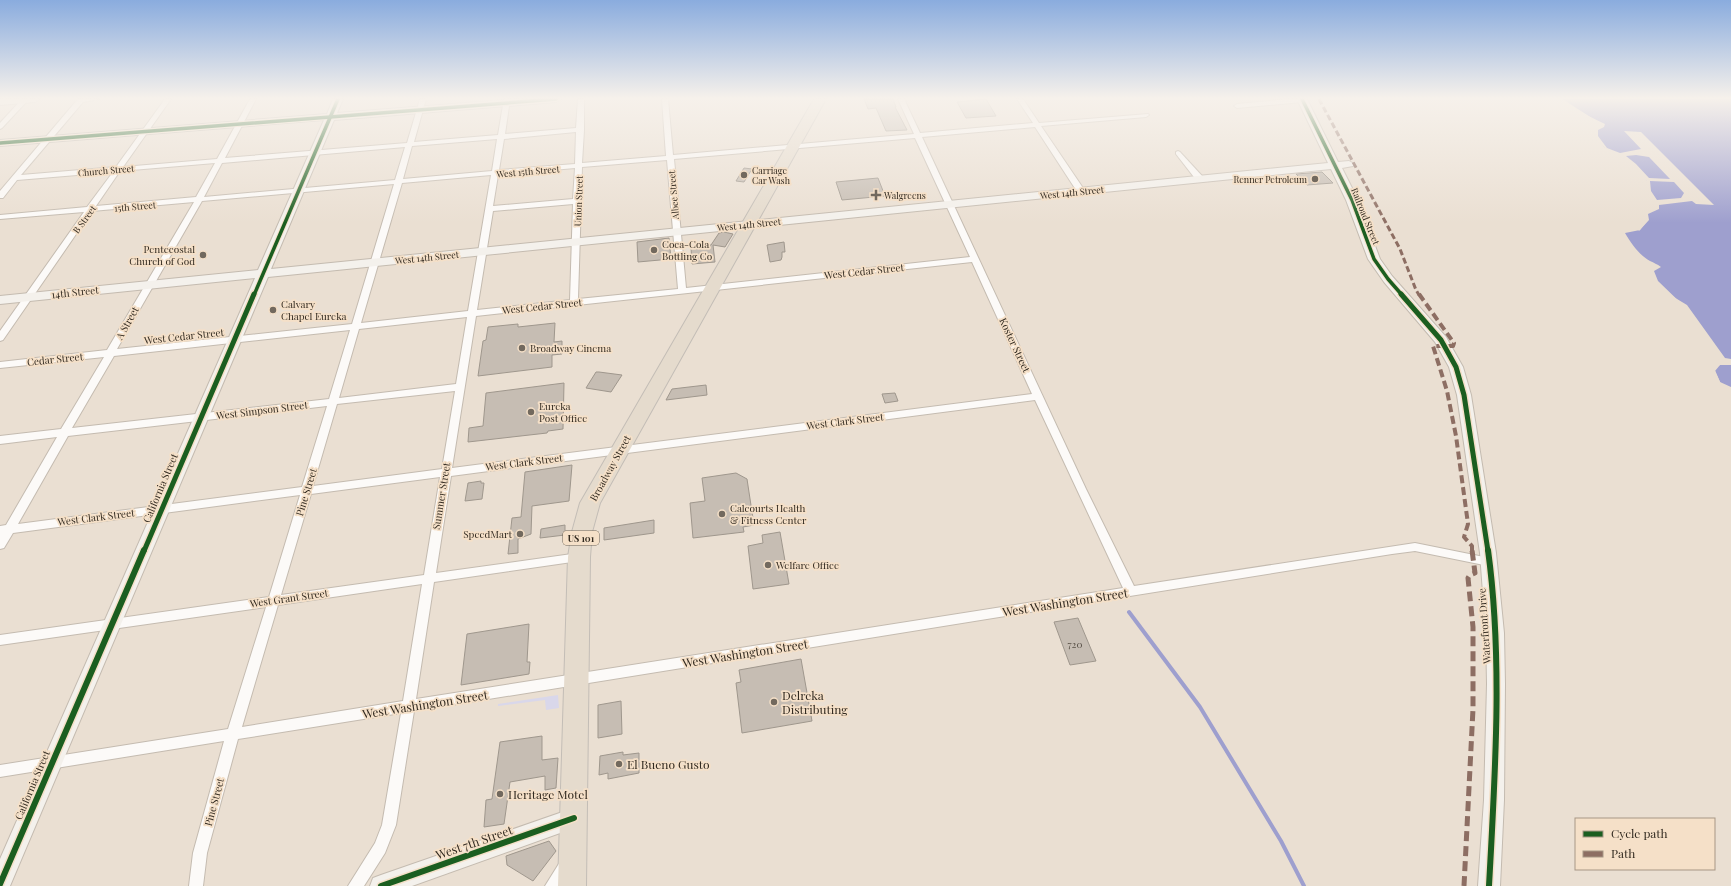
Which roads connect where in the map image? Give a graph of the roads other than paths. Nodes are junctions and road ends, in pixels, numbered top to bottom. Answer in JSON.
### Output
{"nodes":[{"id":1,"x":55,"y":140,"type":"edge"},
{"id":2,"x":139,"y":140,"type":"edge"},
{"id":3,"x":230,"y":140,"type":"edge"},
{"id":4,"x":321,"y":140,"type":"edge"},
{"id":5,"x":410,"y":140,"type":"edge"},
{"id":6,"x":463,"y":140,"type":"edge"},
{"id":7,"x":500,"y":140,"type":"edge"},
{"id":8,"x":580,"y":140,"type":"edge"},
{"id":9,"x":669,"y":140,"type":"edge"},
{"id":10,"x":797,"y":140,"type":"edge"},
{"id":11,"x":864,"y":140,"type":"edge"},
{"id":12,"x":919,"y":140,"type":"edge"},
{"id":13,"x":1046,"y":140,"type":"edge"},
{"id":14,"x":1322,"y":140,"type":"edge"},
{"id":15,"x":47,"y":141,"type":"junction"},
{"id":16,"x":0,"y":143,"type":"edge"},
{"id":17,"x":409,"y":145,"type":"junction"},
{"id":18,"x":794,"y":146,"type":"junction"},
{"id":19,"x":316,"y":153,"type":"junction"},
{"id":20,"x":1178,"y":153,"type":"dead end"},
{"id":21,"x":670,"y":158,"type":"junction"},
{"id":22,"x":219,"y":161,"type":"junction"},
{"id":23,"x":1349,"y":164,"type":"dead end"},
{"id":24,"x":1335,"y":165,"type":"junction"},
{"id":25,"x":579,"y":166,"type":"junction"},
{"id":26,"x":119,"y":169,"type":"junction"},
{"id":27,"x":495,"y":174,"type":"junction"},
{"id":28,"x":16,"y":178,"type":"junction"},
{"id":29,"x":1200,"y":179,"type":"junction"},
{"id":30,"x":398,"y":183,"type":"junction"},
{"id":31,"x":1081,"y":191,"type":"junction"},
{"id":32,"x":299,"y":192,"type":"junction"},
{"id":33,"x":0,"y":196,"type":"edge"},
{"id":34,"x":198,"y":201,"type":"junction"},
{"id":35,"x":578,"y":201,"type":"junction"},
{"id":36,"x":948,"y":204,"type":"junction"},
{"id":37,"x":489,"y":209,"type":"junction"},
{"id":38,"x":91,"y":210,"type":"junction"},
{"id":39,"x":0,"y":217,"type":"edge"},
{"id":40,"x":750,"y":224,"type":"junction"},
{"id":41,"x":676,"y":232,"type":"junction"},
{"id":42,"x":576,"y":242,"type":"junction"},
{"id":43,"x":482,"y":251,"type":"junction"},
{"id":44,"x":974,"y":259,"type":"junction"},
{"id":45,"x":374,"y":262,"type":"junction"},
{"id":46,"x":263,"y":273,"type":"junction"},
{"id":47,"x":149,"y":284,"type":"junction"},
{"id":48,"x":713,"y":288,"type":"junction"},
{"id":49,"x":682,"y":291,"type":"junction"},
{"id":50,"x":29,"y":297,"type":"junction"},
{"id":51,"x":0,"y":300,"type":"edge"},
{"id":52,"x":574,"y":303,"type":"junction"},
{"id":53,"x":472,"y":314,"type":"junction"},
{"id":54,"x":356,"y":326,"type":"junction"},
{"id":55,"x":0,"y":338,"type":"edge"},
{"id":56,"x":235,"y":340,"type":"junction"},
{"id":57,"x":110,"y":353,"type":"junction"},
{"id":58,"x":0,"y":365,"type":"edge"},
{"id":59,"x":1456,"y":367,"type":"joint"},
{"id":60,"x":460,"y":387,"type":"junction"},
{"id":61,"x":1038,"y":396,"type":"junction"},
{"id":62,"x":333,"y":401,"type":"junction"},
{"id":63,"x":201,"y":417,"type":"junction"},
{"id":64,"x":64,"y":432,"type":"junction"},
{"id":65,"x":0,"y":440,"type":"edge"},
{"id":66,"x":620,"y":449,"type":"junction"},
{"id":67,"x":445,"y":472,"type":"junction"},
{"id":68,"x":307,"y":490,"type":"junction"},
{"id":69,"x":162,"y":509,"type":"junction"},
{"id":70,"x":5,"y":529,"type":"edge"},
{"id":71,"x":0,"y":545,"type":"edge"},
{"id":72,"x":579,"y":557,"type":"junction"},
{"id":73,"x":1489,"y":562,"type":"junction"},
{"id":74,"x":428,"y":578,"type":"junction"},
{"id":75,"x":1131,"y":592,"type":"junction"},
{"id":76,"x":275,"y":600,"type":"junction"},
{"id":77,"x":111,"y":624,"type":"junction"},
{"id":78,"x":0,"y":640,"type":"edge"},
{"id":79,"x":576,"y":680,"type":"junction"},
{"id":80,"x":408,"y":706,"type":"junction"},
{"id":81,"x":233,"y":734,"type":"junction"},
{"id":82,"x":51,"y":763,"type":"junction"},
{"id":83,"x":0,"y":771,"type":"edge"},
{"id":84,"x":574,"y":818,"type":"junction"},
{"id":85,"x":573,"y":855,"type":"junction"},
{"id":86,"x":0,"y":884,"type":"edge"},
{"id":87,"x":196,"y":886,"type":"edge"},
{"id":88,"x":355,"y":886,"type":"edge"},
{"id":89,"x":381,"y":886,"type":"edge"},
{"id":90,"x":552,"y":886,"type":"edge"},
{"id":91,"x":572,"y":886,"type":"edge"},
{"id":92,"x":1489,"y":886,"type":"edge"}],
"edges":[{"from":1,"to":15,"type":"street"},
{"from":2,"to":26,"type":"street","name":"B Street"},
{"from":3,"to":22,"type":"street","name":"A Street"},
{"from":4,"to":19,"type":"street","name":"California Street"},
{"from":5,"to":17,"type":"street","name":"Pine Street"},
{"from":6,"to":17,"type":"street","name":"Church Street"},
{"from":7,"to":27,"type":"street","name":"Summer Street"},
{"from":8,"to":25,"type":"street","name":"Union Street"},
{"from":9,"to":21,"type":"street","name":"Albee Street"},
{"from":10,"to":18,"type":"highway","name":"Broadway Street","number":"US 101"},
{"from":11,"to":18,"type":"street","name":"West 15th Street"},
{"from":12,"to":36,"type":"street","name":"Koster Street"},
{"from":13,"to":31,"type":"street"},
{"from":14,"to":24,"type":"street","name":"Railroad Street"},
{"from":15,"to":16,"type":"street"},
{"from":15,"to":28,"type":"street"},
{"from":17,"to":19,"type":"street","name":"Church Street"},
{"from":17,"to":30,"type":"street","name":"Pine Street"},
{"from":18,"to":21,"type":"street","name":"West 15th Street"},
{"from":18,"to":40,"type":"highway","name":"Broadway Street","number":"US 101"},
{"from":19,"to":22,"type":"street","name":"Church Street"},
{"from":19,"to":32,"type":"street","name":"California Street"},
{"from":20,"to":29,"type":"street"},
{"from":21,"to":25,"type":"street","name":"West 15th Street"},
{"from":21,"to":41,"type":"street","name":"Albee Street"},
{"from":22,"to":26,"type":"street","name":"Church Street"},
{"from":22,"to":34,"type":"street","name":"A Street"},
{"from":23,"to":24,"type":"street","name":"West 14th Street"},
{"from":24,"to":29,"type":"street","name":"West 14th Street"},
{"from":24,"to":59,"type":"street","name":"Railroad Street"},
{"from":25,"to":27,"type":"street","name":"West 15th Street"},
{"from":25,"to":35,"type":"street","name":"Union Street"},
{"from":26,"to":28,"type":"street","name":"Church Street"},
{"from":26,"to":38,"type":"street","name":"B Street"},
{"from":27,"to":30,"type":"street","name":"West 15th Street"},
{"from":27,"to":37,"type":"street","name":"Summer Street"},
{"from":28,"to":33,"type":"street"},
{"from":29,"to":31,"type":"street","name":"West 14th Street"},
{"from":30,"to":32,"type":"street","name":"West 15th Street"},
{"from":30,"to":45,"type":"street","name":"Pine Street"},
{"from":31,"to":36,"type":"street","name":"West 14th Street"},
{"from":32,"to":34,"type":"street","name":"West 15th Street"},
{"from":32,"to":46,"type":"street","name":"California Street"},
{"from":34,"to":38,"type":"street","name":"15th Street"},
{"from":34,"to":47,"type":"street","name":"A Street"},
{"from":35,"to":37,"type":"street"},
{"from":35,"to":42,"type":"street","name":"Union Street"},
{"from":36,"to":40,"type":"street","name":"West 14th Street"},
{"from":36,"to":44,"type":"street","name":"Koster Street"},
{"from":37,"to":43,"type":"street","name":"Summer Street"},
{"from":38,"to":39,"type":"street","name":"15th Street"},
{"from":38,"to":50,"type":"street","name":"B Street"},
{"from":40,"to":41,"type":"street","name":"West 14th Street"},
{"from":40,"to":48,"type":"highway","name":"Broadway Street","number":"US 101"},
{"from":41,"to":42,"type":"street","name":"West 14th Street"},
{"from":41,"to":49,"type":"street","name":"Albee Street"},
{"from":42,"to":43,"type":"street","name":"West 14th Street"},
{"from":42,"to":52,"type":"street","name":"Union Street"},
{"from":43,"to":45,"type":"street","name":"West 14th Street"},
{"from":43,"to":53,"type":"street","name":"Summer Street"},
{"from":44,"to":48,"type":"street","name":"West Cedar Street"},
{"from":44,"to":61,"type":"street","name":"Koster Street"},
{"from":45,"to":46,"type":"street","name":"West 14th Street"},
{"from":45,"to":54,"type":"street","name":"Pine Street"},
{"from":46,"to":47,"type":"street","name":"West 14th Street"},
{"from":46,"to":56,"type":"street","name":"California Street"},
{"from":47,"to":50,"type":"street","name":"14th Street"},
{"from":47,"to":57,"type":"street","name":"A Street"},
{"from":48,"to":49,"type":"street","name":"West Cedar Street"},
{"from":48,"to":66,"type":"highway","name":"Broadway Street","number":"US 101"},
{"from":49,"to":52,"type":"street","name":"West Cedar Street"},
{"from":50,"to":51,"type":"street","name":"14th Street"},
{"from":50,"to":55,"type":"street","name":"B Street"},
{"from":52,"to":53,"type":"street","name":"West Cedar Street"},
{"from":53,"to":54,"type":"street","name":"West Cedar Street"},
{"from":53,"to":60,"type":"street","name":"Summer Street"},
{"from":54,"to":56,"type":"street","name":"West Cedar Street"},
{"from":54,"to":62,"type":"street","name":"Pine Street"},
{"from":56,"to":57,"type":"street","name":"West Cedar Street"},
{"from":56,"to":63,"type":"street","name":"California Street"},
{"from":57,"to":58,"type":"street","name":"Cedar Street"},
{"from":57,"to":64,"type":"street","name":"A Street"},
{"from":59,"to":73,"type":"street","name":"Waterfront Drive"},
{"from":60,"to":62,"type":"street","name":"West Simpson Street"},
{"from":60,"to":67,"type":"street","name":"Summer Street"},
{"from":61,"to":66,"type":"street","name":"West Clark Street"},
{"from":61,"to":75,"type":"street","name":"Koster Street"},
{"from":62,"to":63,"type":"street","name":"West Simpson Street"},
{"from":62,"to":68,"type":"street","name":"Pine Street"},
{"from":63,"to":64,"type":"street","name":"West Simpson Street"},
{"from":63,"to":69,"type":"street","name":"California Street"},
{"from":64,"to":65,"type":"street","name":"West Simpson Street"},
{"from":64,"to":70,"type":"street","name":"A Street"},
{"from":66,"to":67,"type":"street","name":"West Clark Street"},
{"from":66,"to":72,"type":"highway","name":"Broadway Street","number":"US 101"},
{"from":67,"to":68,"type":"street","name":"West Clark Street"},
{"from":67,"to":74,"type":"street","name":"Summer Street"},
{"from":68,"to":69,"type":"street","name":"West Clark Street"},
{"from":68,"to":76,"type":"street","name":"Pine Street"},
{"from":69,"to":70,"type":"street","name":"West Clark Street"},
{"from":69,"to":77,"type":"street","name":"California Street"},
{"from":70,"to":71,"type":"street","name":"A Street"},
{"from":72,"to":74,"type":"street","name":"West Grant Street"},
{"from":72,"to":79,"type":"highway","name":"Broadway Street","number":"US 101"},
{"from":73,"to":75,"type":"street","name":"West Washington Street"},
{"from":73,"to":92,"type":"street","name":"Waterfront Drive"},
{"from":74,"to":76,"type":"street","name":"West Grant Street"},
{"from":74,"to":80,"type":"street","name":"Summer Street"},
{"from":75,"to":79,"type":"street","name":"West Washington Street"},
{"from":76,"to":77,"type":"street","name":"West Grant Street"},
{"from":76,"to":81,"type":"street","name":"Pine Street"},
{"from":77,"to":78,"type":"street","name":"West Grant Street"},
{"from":77,"to":82,"type":"street","name":"California Street"},
{"from":79,"to":80,"type":"street","name":"West Washington Street"},
{"from":79,"to":84,"type":"highway","name":"Broadway Street","number":"US 101"},
{"from":80,"to":81,"type":"street","name":"West Washington Street"},
{"from":80,"to":88,"type":"street","name":"Summer Street"},
{"from":81,"to":82,"type":"street","name":"West Washington Street"},
{"from":81,"to":87,"type":"street","name":"Pine Street"},
{"from":82,"to":83,"type":"street","name":"West Washington Street"},
{"from":82,"to":86,"type":"street","name":"California Street"},
{"from":84,"to":85,"type":"highway","name":"Broadway Street","number":"US 101"},
{"from":84,"to":89,"type":"street","name":"West 7th Street"},
{"from":85,"to":90,"type":"street"},
{"from":85,"to":91,"type":"highway","name":"Broadway Street","number":"US 101"}]}
